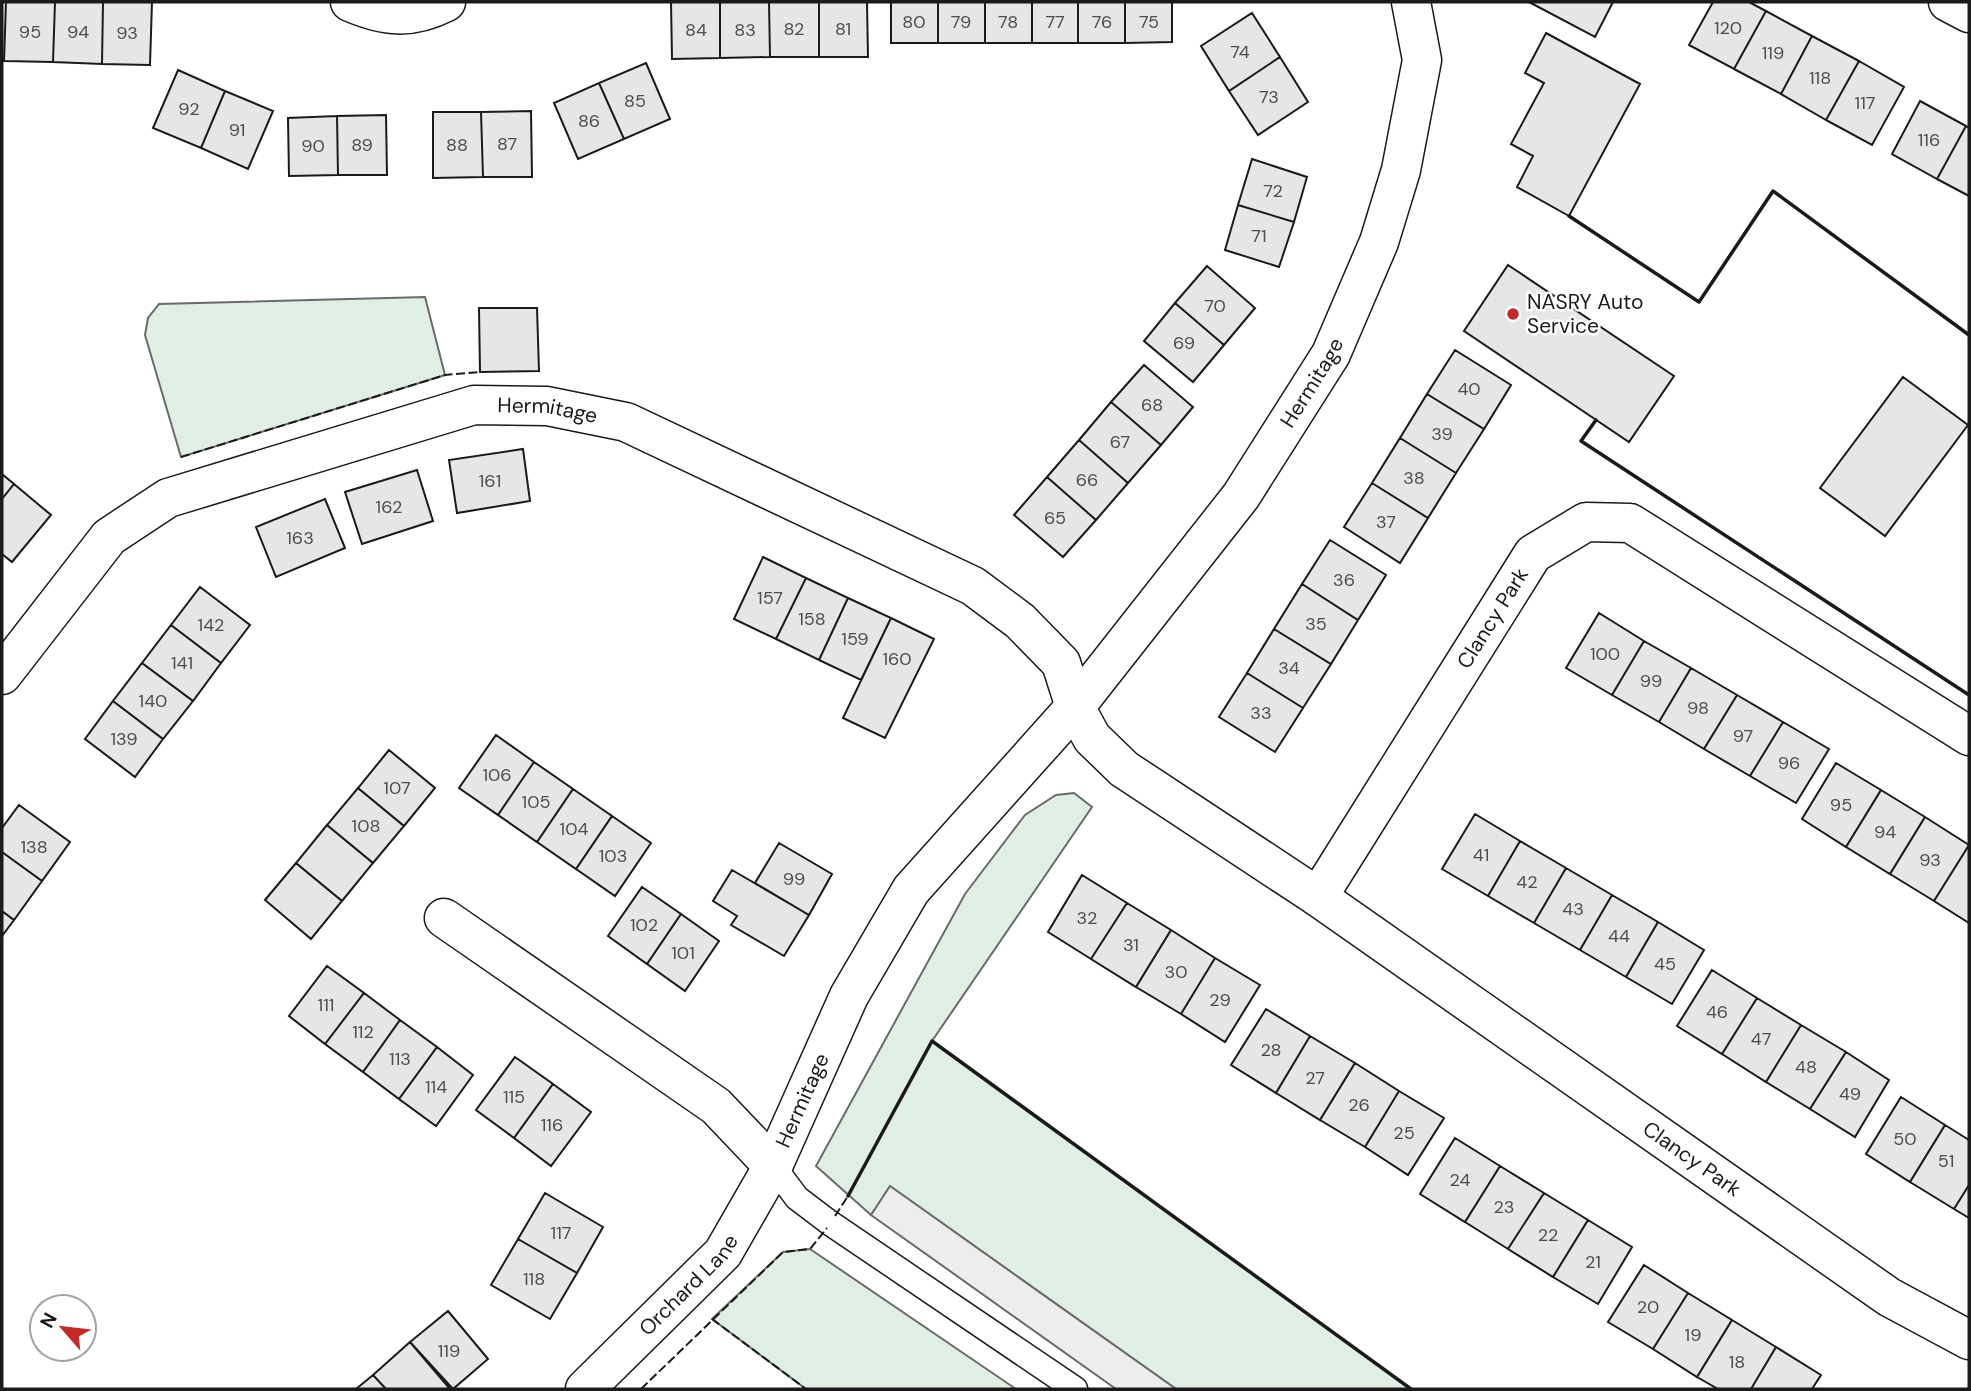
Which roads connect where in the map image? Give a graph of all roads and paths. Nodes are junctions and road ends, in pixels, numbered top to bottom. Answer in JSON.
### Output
{"nodes":[{"id":1,"x":350,"y":2,"type":"edge"},
{"id":2,"x":446,"y":2,"type":"edge"},
{"id":3,"x":1411,"y":2,"type":"edge"},
{"id":4,"x":1948,"y":2,"type":"edge"},
{"id":5,"x":1969,"y":13,"type":"edge"},
{"id":6,"x":4,"y":666,"type":"edge"},
{"id":7,"x":1075,"y":707,"type":"junction"},
{"id":8,"x":1969,"y":736,"type":"edge"},
{"id":9,"x":1318,"y":897,"type":"junction"},
{"id":10,"x":444,"y":918,"type":"dead end"},
{"id":11,"x":773,"y":1166,"type":"junction"},
{"id":12,"x":1969,"y":1340,"type":"edge"},
{"id":13,"x":585,"y":1389,"type":"edge"},
{"id":14,"x":1074,"y":1389,"type":"edge"}],
"edges":[{"from":1,"to":2,"type":"street"},
{"from":3,"to":7,"type":"street","name":"Hermitage"},
{"from":4,"to":5,"type":"street"},
{"from":6,"to":7,"type":"street","name":"Hermitage"},
{"from":7,"to":9,"type":"street","name":"Clancy Park"},
{"from":7,"to":11,"type":"street","name":"Hermitage"},
{"from":8,"to":9,"type":"street","name":"Clancy Park"},
{"from":9,"to":12,"type":"street","name":"Clancy Park"},
{"from":10,"to":11,"type":"street","name":"Hermitage"},
{"from":11,"to":13,"type":"street","name":"Orchard Lane"},
{"from":11,"to":14,"type":"lane"}]}
